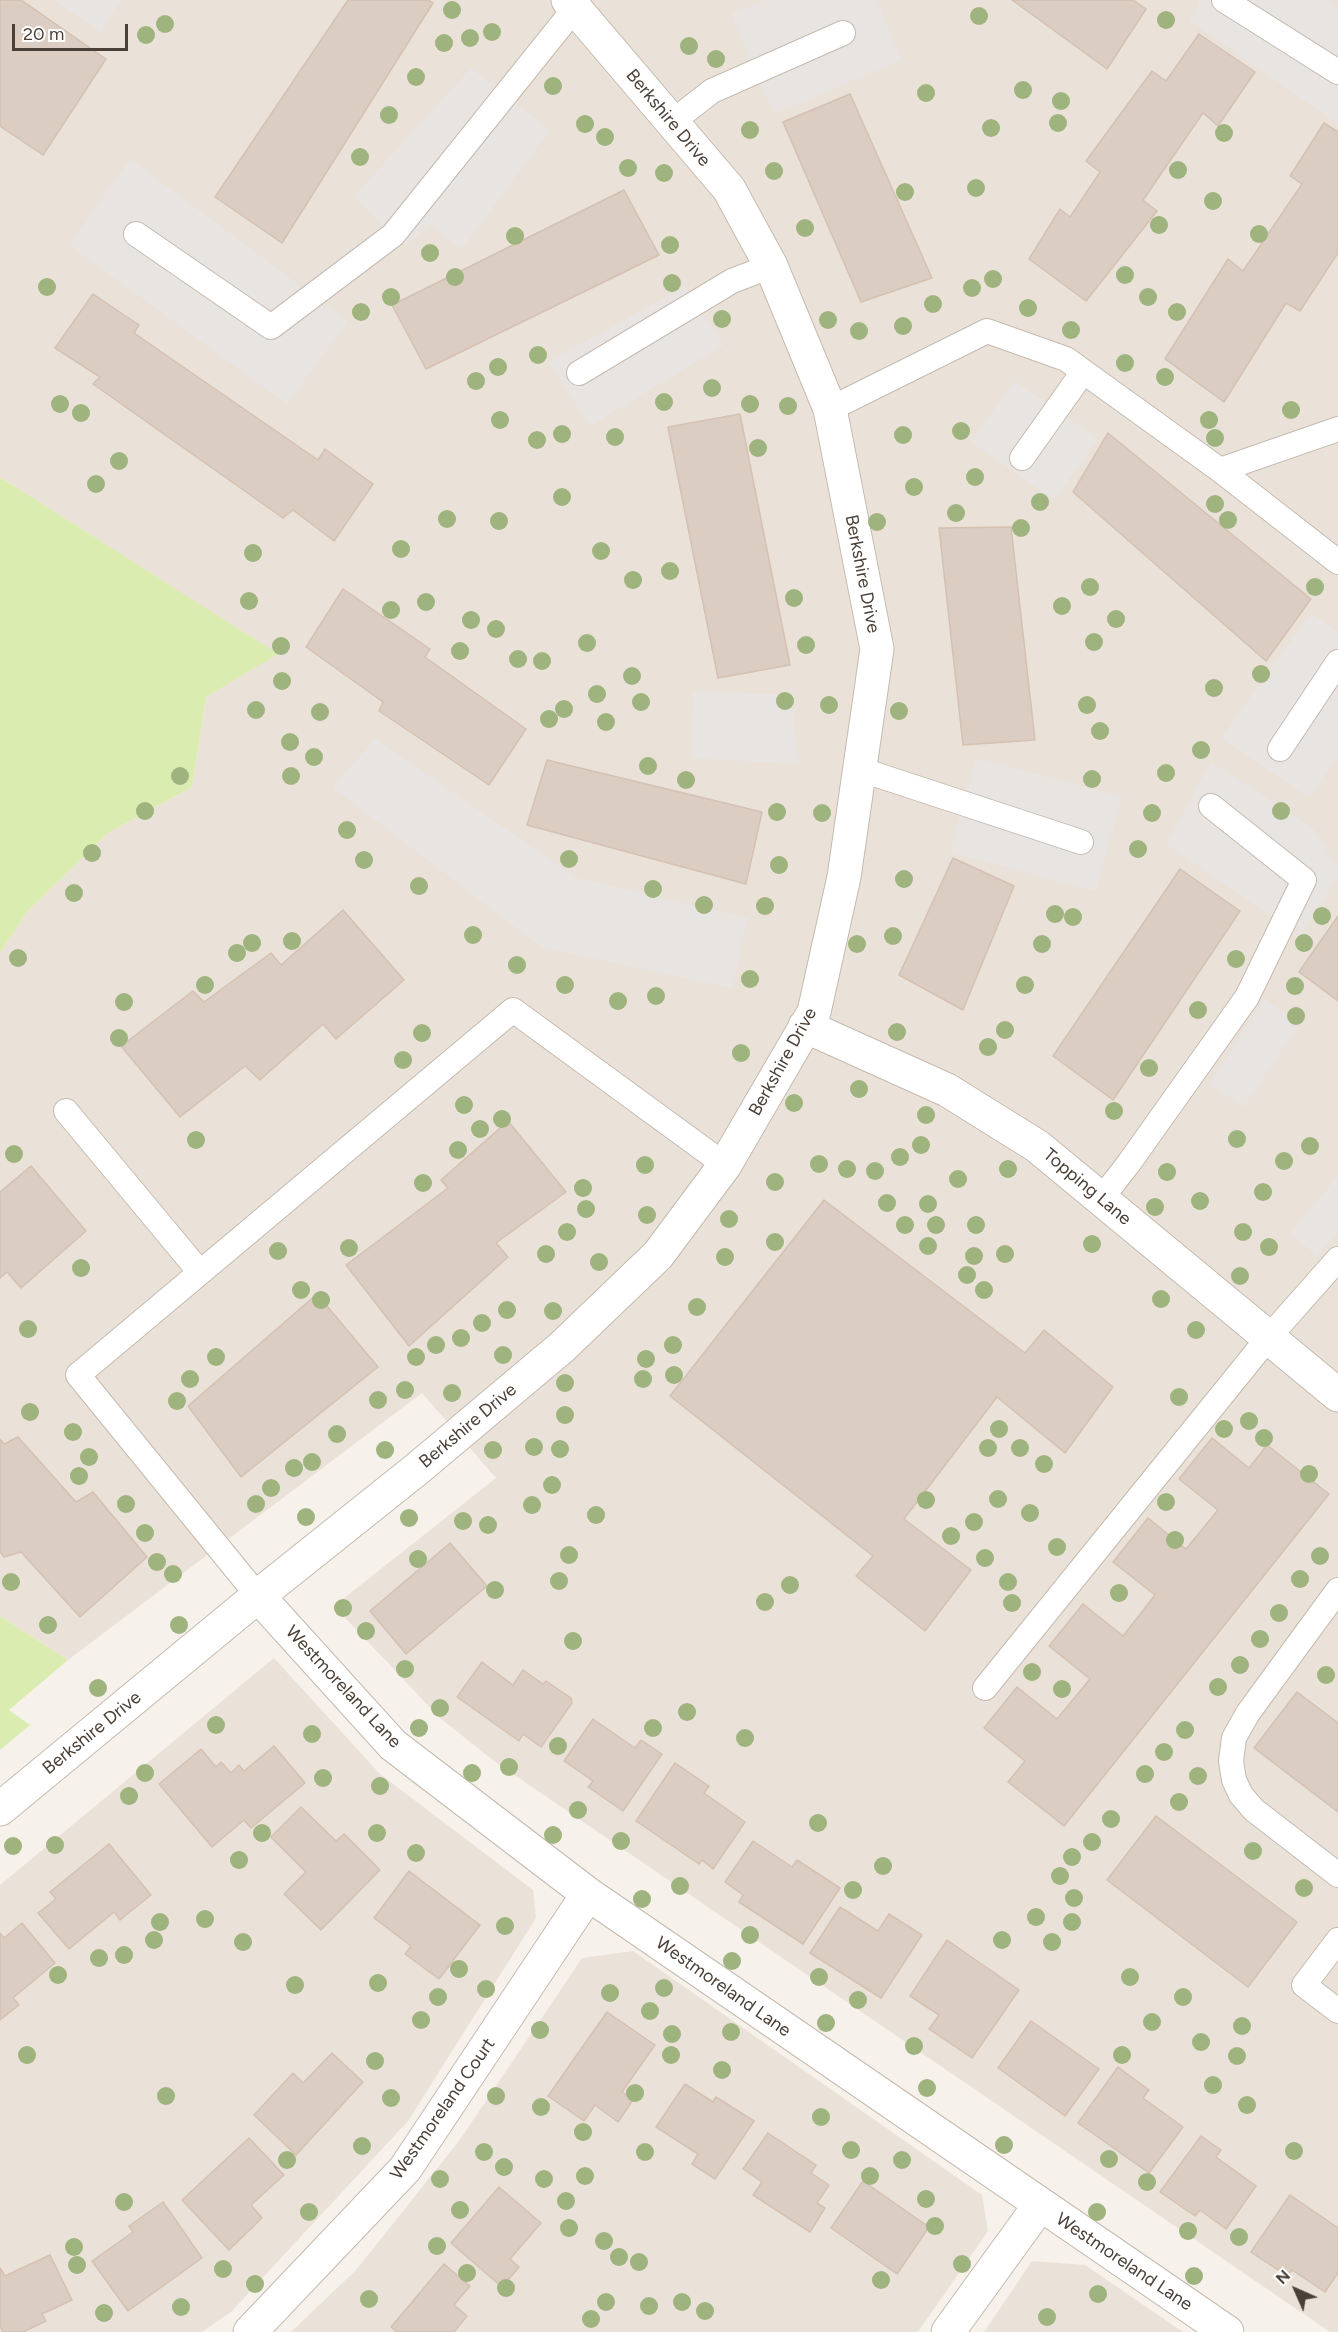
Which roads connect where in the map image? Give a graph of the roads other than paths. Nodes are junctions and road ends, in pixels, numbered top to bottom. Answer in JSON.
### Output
{"nodes":[{"id":1,"x":1224,"y":0,"type":"edge"},
{"id":2,"x":571,"y":4,"type":"edge"},
{"id":3,"x":843,"y":33,"type":"dead end"},
{"id":4,"x":1338,"y":72,"type":"edge"},
{"id":5,"x":672,"y":122,"type":"junction"},
{"id":6,"x":136,"y":234,"type":"dead end"},
{"id":7,"x":771,"y":266,"type":"junction"},
{"id":8,"x":1083,"y":372,"type":"junction"},
{"id":9,"x":579,"y":373,"type":"dead end"},
{"id":10,"x":830,"y":409,"type":"junction"},
{"id":11,"x":1338,"y":429,"type":"edge"},
{"id":12,"x":1022,"y":458,"type":"dead end"},
{"id":13,"x":1220,"y":470,"type":"junction"},
{"id":14,"x":1338,"y":562,"type":"edge"},
{"id":15,"x":1338,"y":662,"type":"edge"},
{"id":16,"x":1280,"y":749,"type":"dead end"},
{"id":17,"x":859,"y":769,"type":"junction"},
{"id":18,"x":1212,"y":806,"type":"dead end"},
{"id":19,"x":1081,"y":842,"type":"dead end"},
{"id":20,"x":805,"y":1026,"type":"junction"},
{"id":21,"x":66,"y":1111,"type":"dead end"},
{"id":22,"x":725,"y":1165,"type":"junction"},
{"id":23,"x":1101,"y":1199,"type":"junction"},
{"id":24,"x":1338,"y":1259,"type":"edge"},
{"id":25,"x":199,"y":1271,"type":"junction"},
{"id":26,"x":1269,"y":1338,"type":"junction"},
{"id":27,"x":1338,"y":1395,"type":"edge"},
{"id":28,"x":1338,"y":1590,"type":"edge"},
{"id":29,"x":258,"y":1596,"type":"junction"},
{"id":30,"x":985,"y":1688,"type":"dead end"},
{"id":31,"x":0,"y":1809,"type":"edge"},
{"id":32,"x":1338,"y":1875,"type":"edge"},
{"id":33,"x":588,"y":1894,"type":"junction"},
{"id":34,"x":1338,"y":1940,"type":"edge"},
{"id":35,"x":1338,"y":2011,"type":"edge"},
{"id":36,"x":1040,"y":2205,"type":"junction"},
{"id":37,"x":250,"y":2332,"type":"edge"},
{"id":38,"x":948,"y":2332,"type":"edge"},
{"id":39,"x":1227,"y":2332,"type":"edge"}],
"edges":[{"from":1,"to":4,"type":"lane"},
{"from":2,"to":5,"type":"street","name":"Berkshire Drive"},
{"from":2,"to":6,"type":"lane"},
{"from":3,"to":5,"type":"lane"},
{"from":5,"to":7,"type":"street","name":"Berkshire Drive"},
{"from":7,"to":9,"type":"lane"},
{"from":7,"to":10,"type":"street","name":"Berkshire Drive"},
{"from":8,"to":10,"type":"lane"},
{"from":8,"to":12,"type":"lane"},
{"from":8,"to":13,"type":"lane"},
{"from":10,"to":17,"type":"street","name":"Berkshire Drive"},
{"from":11,"to":13,"type":"lane"},
{"from":13,"to":14,"type":"lane"},
{"from":15,"to":16,"type":"lane"},
{"from":17,"to":19,"type":"lane"},
{"from":17,"to":20,"type":"street","name":"Berkshire Drive"},
{"from":18,"to":23,"type":"lane"},
{"from":20,"to":22,"type":"street","name":"Berkshire Drive"},
{"from":20,"to":23,"type":"street","name":"Topping Lane"},
{"from":21,"to":25,"type":"lane"},
{"from":22,"to":25,"type":"lane"},
{"from":22,"to":29,"type":"street","name":"Berkshire Drive"},
{"from":23,"to":26,"type":"street","name":"Topping Lane"},
{"from":24,"to":26,"type":"lane"},
{"from":25,"to":29,"type":"lane"},
{"from":26,"to":27,"type":"street","name":"Topping Lane"},
{"from":26,"to":30,"type":"lane"},
{"from":28,"to":32,"type":"lane"},
{"from":29,"to":31,"type":"street","name":"Berkshire Drive"},
{"from":29,"to":33,"type":"street","name":"Westmoreland Lane"},
{"from":33,"to":36,"type":"street","name":"Westmoreland Lane"},
{"from":33,"to":37,"type":"street","name":"Westmoreland Court"},
{"from":34,"to":35,"type":"lane"},
{"from":36,"to":38,"type":"street"},
{"from":36,"to":39,"type":"street","name":"Westmoreland Lane"}]}
